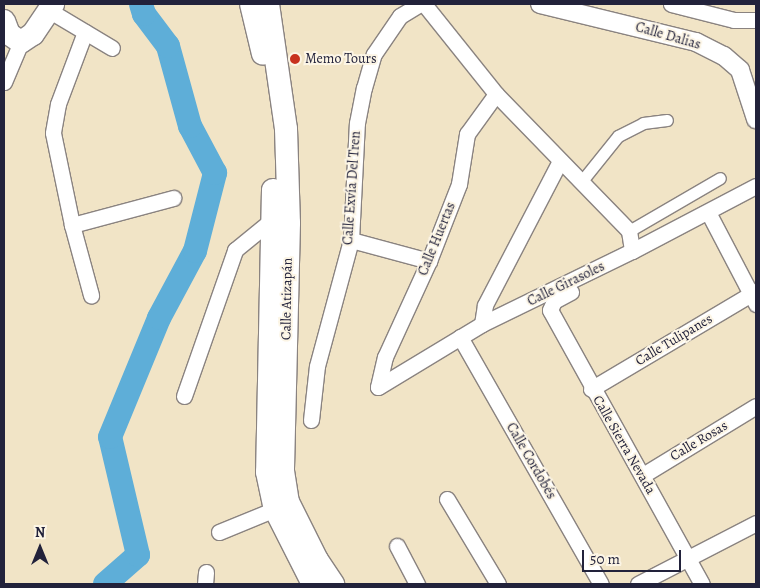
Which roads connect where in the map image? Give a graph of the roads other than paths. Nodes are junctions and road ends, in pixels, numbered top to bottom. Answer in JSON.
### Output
{"nodes":[{"id":1,"x":251,"y":4,"type":"edge"},
{"id":2,"x":268,"y":4,"type":"edge"},
{"id":3,"x":420,"y":4,"type":"edge"},
{"id":4,"x":424,"y":4,"type":"edge"},
{"id":5,"x":540,"y":4,"type":"edge"},
{"id":6,"x":671,"y":4,"type":"edge"},
{"id":7,"x":52,"y":7,"type":"edge"},
{"id":8,"x":756,"y":20,"type":"edge"},
{"id":9,"x":4,"y":22,"type":"edge"},
{"id":10,"x":85,"y":32,"type":"junction"},
{"id":11,"x":20,"y":42,"type":"junction"},
{"id":12,"x":112,"y":48,"type":"dead end"},
{"id":13,"x":4,"y":82,"type":"edge"},
{"id":14,"x":496,"y":94,"type":"junction"},
{"id":15,"x":756,"y":119,"type":"edge"},
{"id":16,"x":667,"y":120,"type":"dead end"},
{"id":17,"x":560,"y":161,"type":"junction"},
{"id":18,"x":720,"y":178,"type":"dead end"},
{"id":19,"x":581,"y":182,"type":"junction"},
{"id":20,"x":756,"y":186,"type":"edge"},
{"id":21,"x":173,"y":198,"type":"dead end"},
{"id":22,"x":708,"y":212,"type":"junction"},
{"id":23,"x":273,"y":220,"type":"junction"},
{"id":24,"x":72,"y":225,"type":"junction"},
{"id":25,"x":629,"y":231,"type":"junction"},
{"id":26,"x":351,"y":240,"type":"junction"},
{"id":27,"x":632,"y":251,"type":"junction"},
{"id":28,"x":616,"y":260,"type":"junction"},
{"id":29,"x":429,"y":261,"type":"junction"},
{"id":30,"x":91,"y":295,"type":"dead end"},
{"id":31,"x":754,"y":296,"type":"edge"},
{"id":32,"x":482,"y":324,"type":"junction"},
{"id":33,"x":460,"y":337,"type":"junction"},
{"id":34,"x":378,"y":387,"type":"joint"},
{"id":35,"x":591,"y":389,"type":"junction"},
{"id":36,"x":184,"y":396,"type":"dead end"},
{"id":37,"x":756,"y":406,"type":"edge"},
{"id":38,"x":311,"y":420,"type":"dead end"},
{"id":39,"x":643,"y":475,"type":"junction"},
{"id":40,"x":446,"y":499,"type":"dead end"},
{"id":41,"x":275,"y":509,"type":"junction"},
{"id":42,"x":756,"y":523,"type":"edge"},
{"id":43,"x":219,"y":532,"type":"dead end"},
{"id":44,"x":397,"y":546,"type":"dead end"},
{"id":45,"x":689,"y":559,"type":"junction"},
{"id":46,"x":313,"y":584,"type":"edge"},
{"id":47,"x":333,"y":584,"type":"edge"},
{"id":48,"x":418,"y":584,"type":"edge"},
{"id":49,"x":498,"y":584,"type":"edge"},
{"id":50,"x":601,"y":584,"type":"edge"},
{"id":51,"x":638,"y":584,"type":"edge"},
{"id":52,"x":702,"y":584,"type":"edge"}],
"edges":[{"from":1,"to":23,"type":"main road","name":"Calle Atizapán"},
{"from":2,"to":47,"type":"main road","name":"Calle Atizapán"},
{"from":3,"to":26,"type":"street","name":"Calle Exvía Del Tren"},
{"from":4,"to":14,"type":"street"},
{"from":5,"to":15,"type":"street","name":"Calle Dalias"},
{"from":6,"to":8,"type":"street"},
{"from":7,"to":10,"type":"street"},
{"from":7,"to":11,"type":"main road"},
{"from":9,"to":11,"type":"main road"},
{"from":10,"to":12,"type":"street"},
{"from":10,"to":24,"type":"street"},
{"from":11,"to":13,"type":"street"},
{"from":14,"to":17,"type":"street"},
{"from":14,"to":29,"type":"street","name":"Calle Huertas"},
{"from":16,"to":19,"type":"street"},
{"from":17,"to":19,"type":"street"},
{"from":17,"to":32,"type":"street"},
{"from":18,"to":25,"type":"street"},
{"from":19,"to":25,"type":"street"},
{"from":20,"to":22,"type":"street","name":"Calle Girasoles"},
{"from":21,"to":24,"type":"street"},
{"from":22,"to":27,"type":"street","name":"Calle Girasoles"},
{"from":22,"to":31,"type":"street"},
{"from":23,"to":36,"type":"street"},
{"from":23,"to":41,"type":"main road","name":"Calle Atizapán"},
{"from":24,"to":30,"type":"street"},
{"from":25,"to":27,"type":"street"},
{"from":26,"to":29,"type":"street"},
{"from":26,"to":38,"type":"street","name":"Calle Exvía Del Tren"},
{"from":27,"to":28,"type":"street","name":"Calle Girasoles"},
{"from":28,"to":32,"type":"street","name":"Calle Girasoles"},
{"from":28,"to":35,"type":"street","name":"Calle Sierra Nevada"},
{"from":29,"to":34,"type":"street","name":"Calle Huertas"},
{"from":31,"to":35,"type":"street","name":"Calle Tulipanes"},
{"from":32,"to":33,"type":"street","name":"Calle Girasoles"},
{"from":33,"to":34,"type":"street","name":"Calle Girasoles"},
{"from":33,"to":50,"type":"street","name":"Calle Cordobés"},
{"from":35,"to":39,"type":"street","name":"Calle Sierra Nevada"},
{"from":37,"to":39,"type":"street","name":"Calle Rosas"},
{"from":39,"to":45,"type":"street","name":"Calle Sierra Nevada"},
{"from":40,"to":49,"type":"street"},
{"from":41,"to":43,"type":"street"},
{"from":41,"to":46,"type":"main road","name":"Calle Atizapán"},
{"from":42,"to":45,"type":"street"},
{"from":44,"to":48,"type":"street"},
{"from":45,"to":51,"type":"street"},
{"from":45,"to":52,"type":"street","name":"Calle Sierra Nevada"}]}
